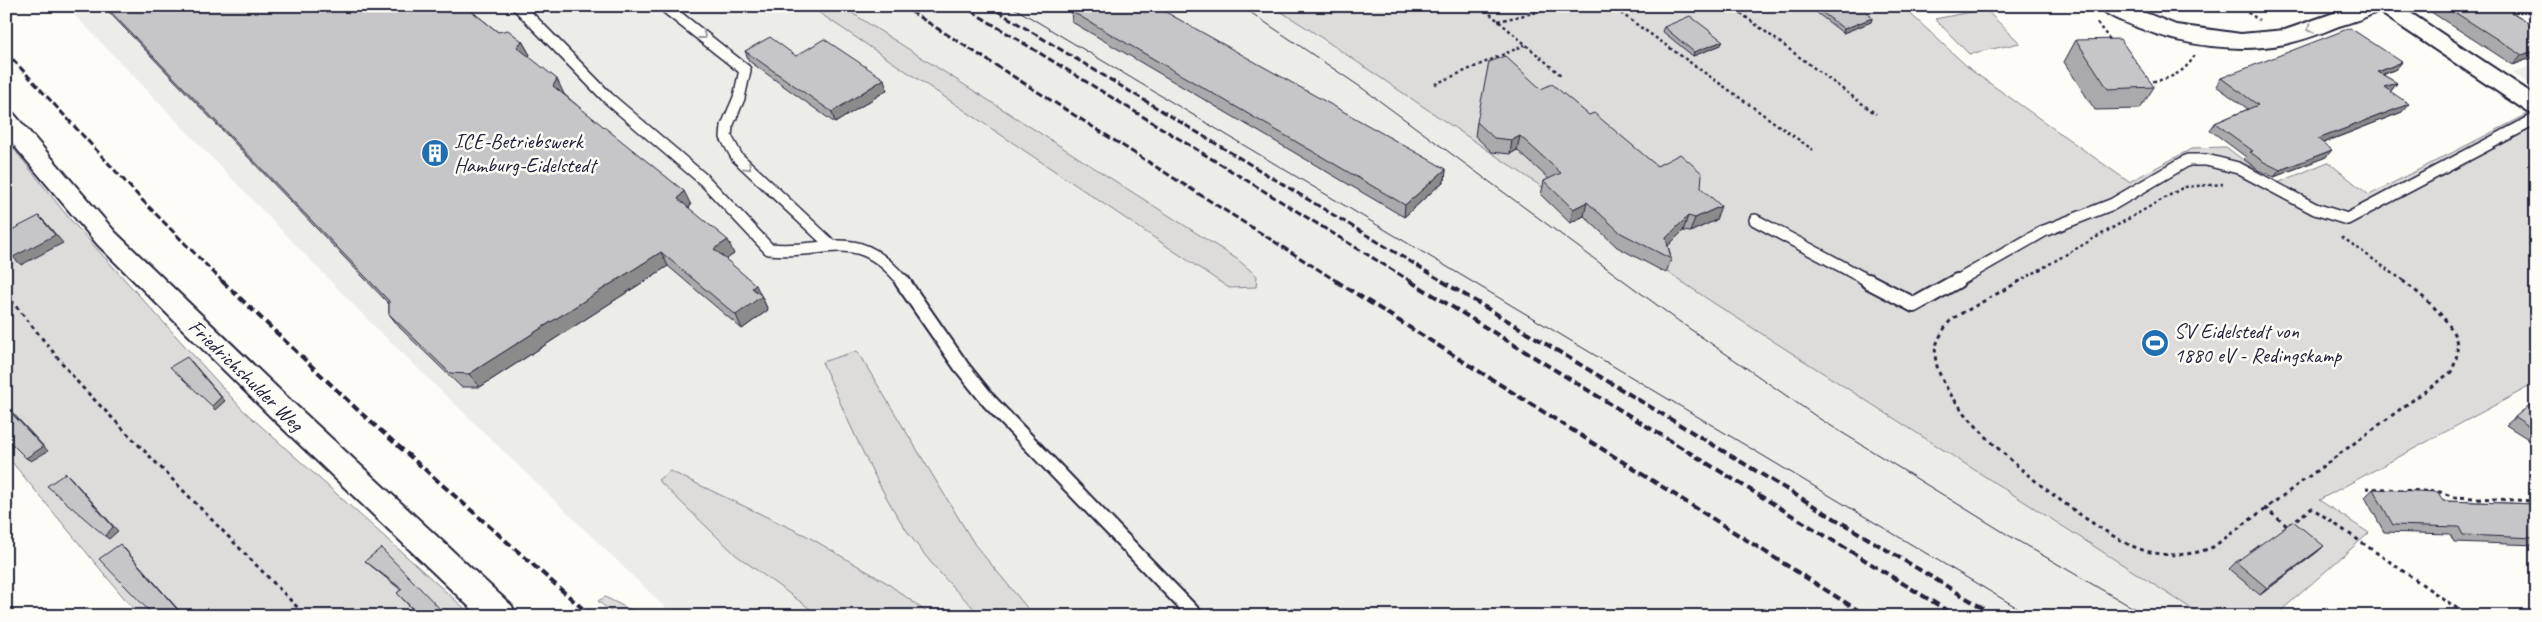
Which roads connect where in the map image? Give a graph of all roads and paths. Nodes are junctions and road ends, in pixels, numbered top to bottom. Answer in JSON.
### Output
{"nodes":[{"id":1,"x":518,"y":6,"type":"edge"},
{"id":2,"x":664,"y":6,"type":"edge"},
{"id":3,"x":1351,"y":6,"type":"edge"},
{"id":4,"x":1481,"y":6,"type":"edge"},
{"id":5,"x":1564,"y":6,"type":"edge"},
{"id":6,"x":1611,"y":6,"type":"edge"},
{"id":7,"x":1731,"y":6,"type":"edge"},
{"id":8,"x":2372,"y":6,"type":"edge"},
{"id":9,"x":2385,"y":6,"type":"edge"},
{"id":10,"x":1331,"y":12,"type":"dead end"},
{"id":11,"x":2102,"y":13,"type":"edge"},
{"id":12,"x":1498,"y":21,"type":"junction"},
{"id":13,"x":1525,"y":45,"type":"junction"},
{"id":14,"x":2116,"y":48,"type":"edge"},
{"id":15,"x":2197,"y":52,"type":"dead end"},
{"id":16,"x":1562,"y":76,"type":"dead end"},
{"id":17,"x":2142,"y":82,"type":"edge"},
{"id":18,"x":1436,"y":84,"type":"dead end"},
{"id":19,"x":2536,"y":107,"type":"edge"},
{"id":20,"x":1876,"y":114,"type":"dead end"},
{"id":21,"x":6,"y":120,"type":"edge"},
{"id":22,"x":2536,"y":120,"type":"edge"},
{"id":23,"x":1813,"y":150,"type":"dead end"},
{"id":24,"x":2226,"y":185,"type":"dead end"},
{"id":25,"x":2347,"y":219,"type":"junction"},
{"id":26,"x":1755,"y":220,"type":"dead end"},
{"id":27,"x":831,"y":245,"type":"junction"},
{"id":28,"x":6,"y":294,"type":"edge"},
{"id":29,"x":2366,"y":488,"type":"dead end"},
{"id":30,"x":2536,"y":501,"type":"edge"},
{"id":31,"x":2265,"y":508,"type":"junction"},
{"id":32,"x":306,"y":616,"type":"edge"},
{"id":33,"x":501,"y":616,"type":"edge"},
{"id":34,"x":1196,"y":616,"type":"edge"},
{"id":35,"x":2468,"y":616,"type":"edge"}],
"edges":[{"from":1,"to":27,"type":"lane"},
{"from":2,"to":27,"type":"lane","one_way":true},
{"from":3,"to":10,"type":"path"},
{"from":4,"to":12,"type":"path"},
{"from":5,"to":12,"type":"path"},
{"from":6,"to":23,"type":"path"},
{"from":7,"to":20,"type":"path"},
{"from":8,"to":11,"type":"street","one_way":true},
{"from":9,"to":19,"type":"street"},
{"from":11,"to":14,"type":"path"},
{"from":12,"to":13,"type":"path"},
{"from":13,"to":16,"type":"path"},
{"from":13,"to":18,"type":"path"},
{"from":15,"to":17,"type":"path"},
{"from":21,"to":33,"type":"street","name":"Friedrichshulder Weg"},
{"from":22,"to":25,"type":"lane"},
{"from":24,"to":31,"type":"path"},
{"from":25,"to":26,"type":"lane"},
{"from":25,"to":31,"type":"path"},
{"from":27,"to":34,"type":"lane"},
{"from":28,"to":32,"type":"path"},
{"from":29,"to":30,"type":"path"},
{"from":31,"to":35,"type":"path"}]}
